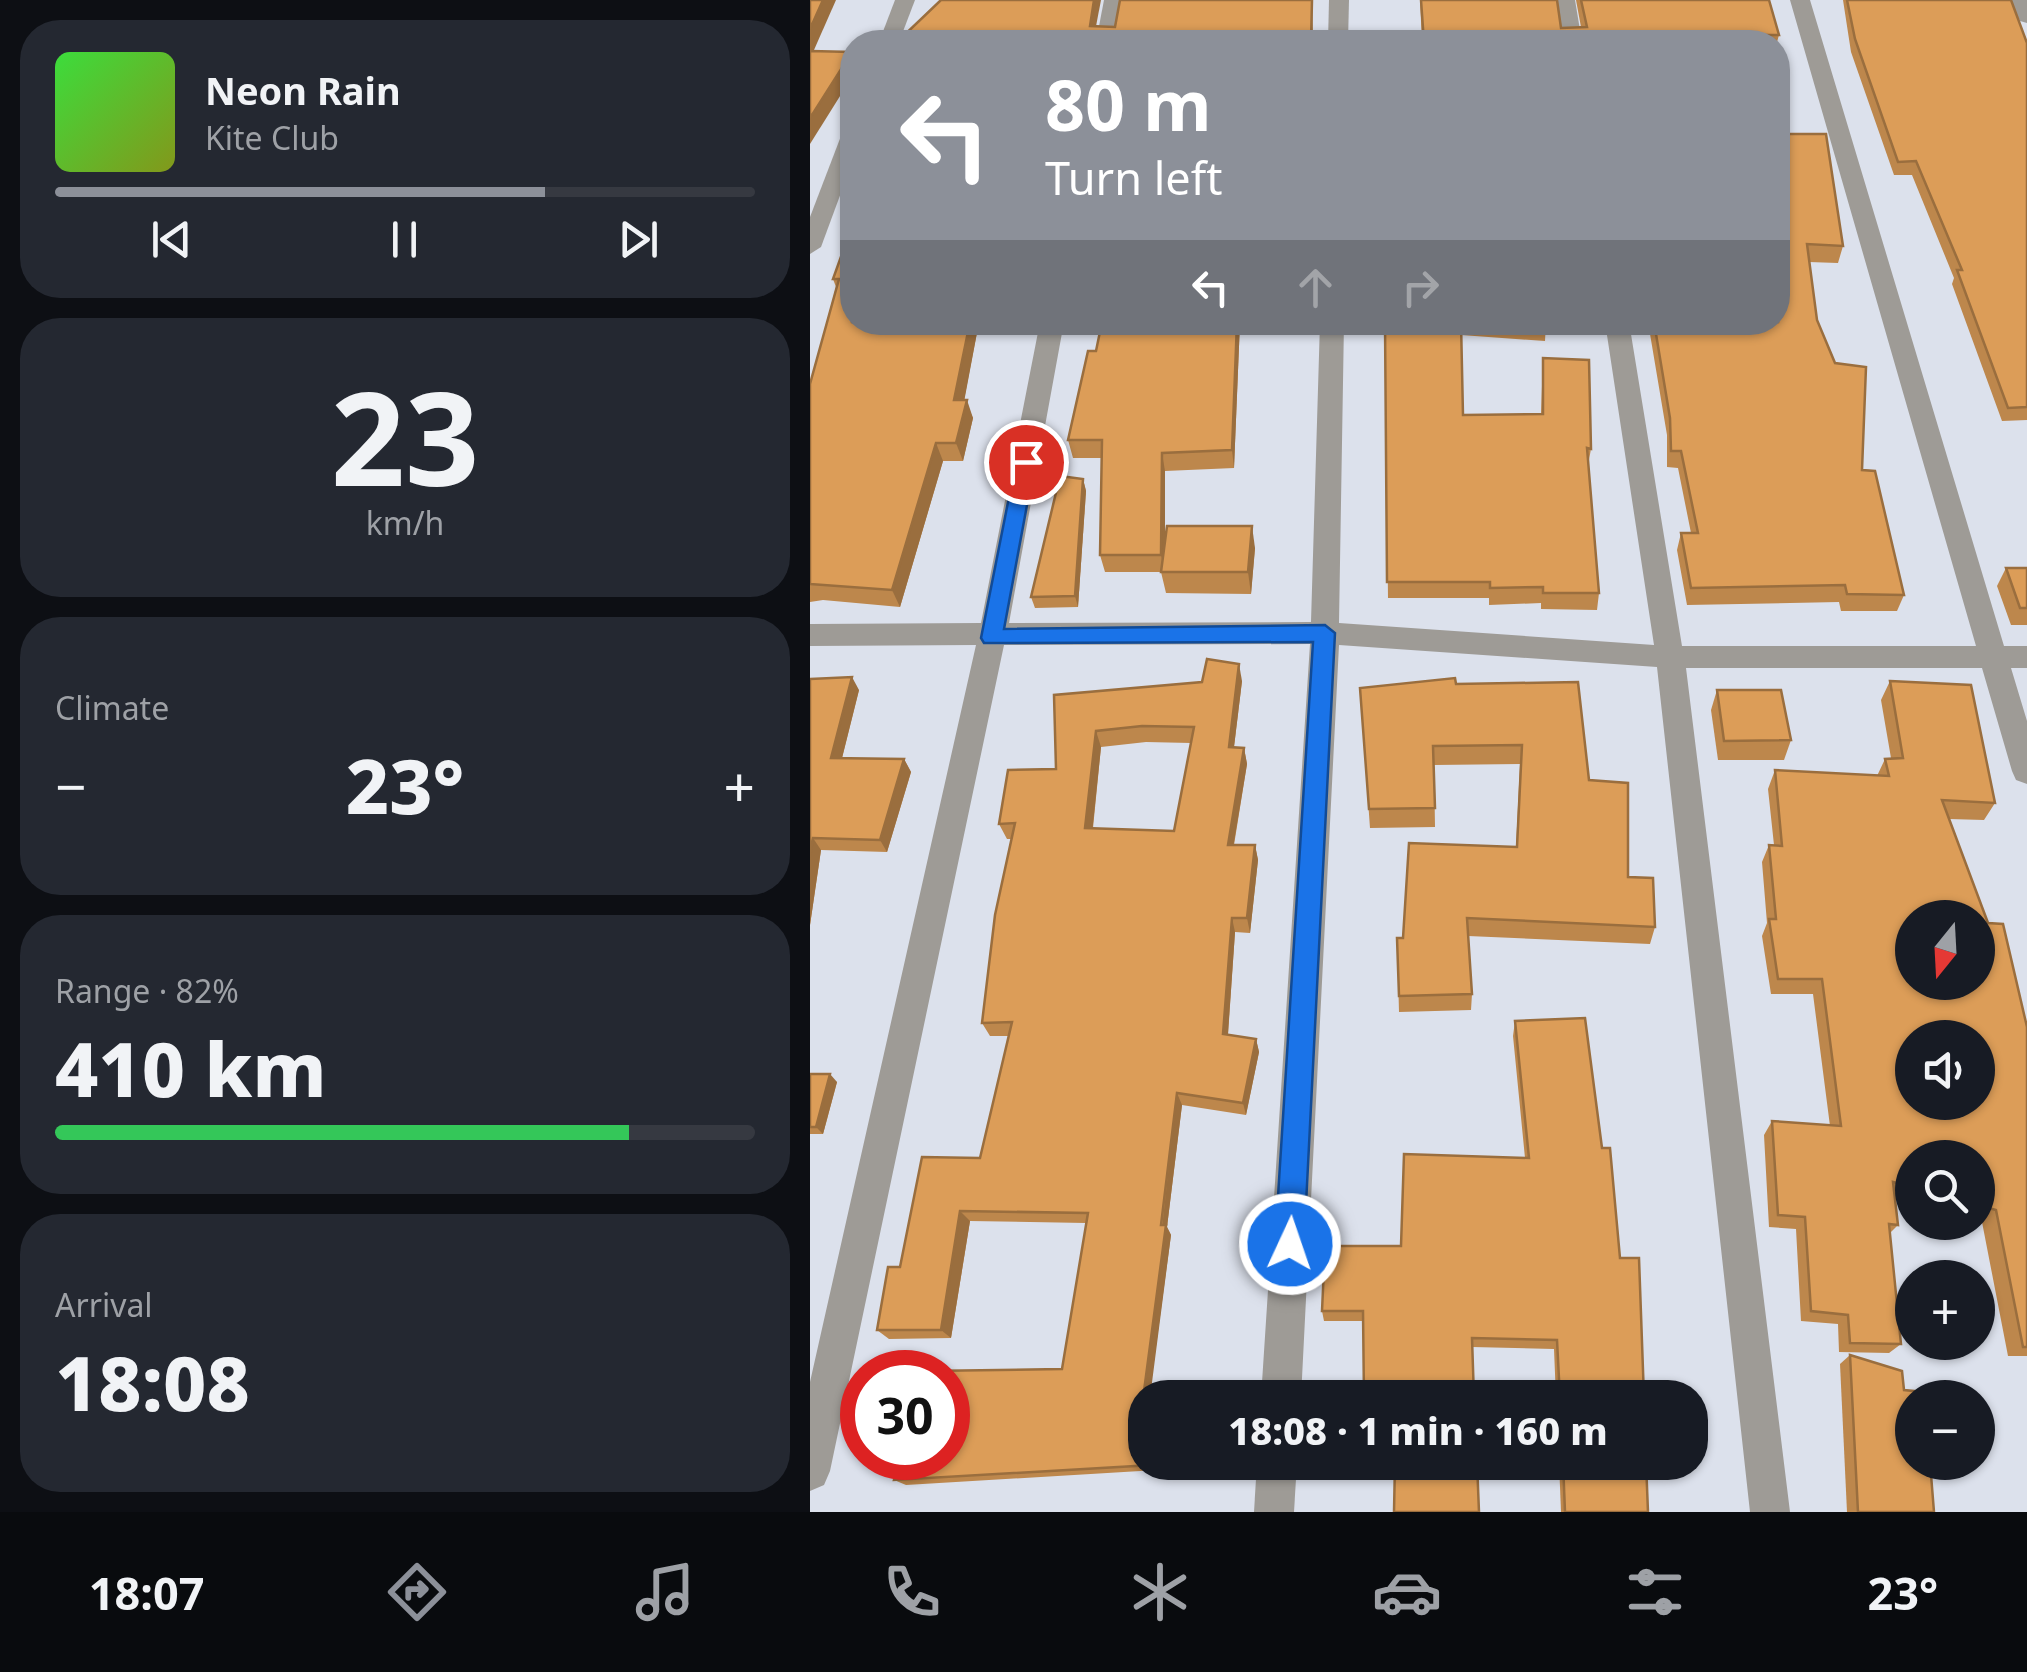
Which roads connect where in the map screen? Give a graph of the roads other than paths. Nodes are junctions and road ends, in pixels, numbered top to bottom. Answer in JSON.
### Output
{"nodes":[{"id":1,"x":905,"y":0,"type":"edge"},
{"id":2,"x":1114,"y":0,"type":"edge"},
{"id":3,"x":1339,"y":0,"type":"edge"},
{"id":4,"x":1565,"y":0,"type":"edge"},
{"id":5,"x":1800,"y":0,"type":"edge"},
{"id":6,"x":2019,"y":0,"type":"edge"},
{"id":7,"x":2027,"y":17,"type":"edge"},
{"id":8,"x":894,"y":30,"type":"edge"},
{"id":9,"x":1108,"y":30,"type":"edge"},
{"id":10,"x":1338,"y":30,"type":"edge"},
{"id":11,"x":1570,"y":30,"type":"edge"},
{"id":12,"x":840,"y":168,"type":"edge"},
{"id":13,"x":810,"y":247,"type":"edge"},
{"id":14,"x":1050,"y":335,"type":"edge"},
{"id":15,"x":1332,"y":335,"type":"edge"},
{"id":16,"x":1618,"y":335,"type":"edge"},
{"id":17,"x":1325,"y":633,"type":"junction"},
{"id":18,"x":810,"y":635,"type":"edge"},
{"id":19,"x":992,"y":638,"type":"junction"},
{"id":20,"x":1670,"y":656,"type":"junction"},
{"id":21,"x":1994,"y":657,"type":"junction"},
{"id":22,"x":2027,"y":657,"type":"edge"},
{"id":23,"x":2027,"y":771,"type":"edge"},
{"id":24,"x":1282,"y":1380,"type":"edge"},
{"id":25,"x":810,"y":1471,"type":"edge"},
{"id":26,"x":1276,"y":1480,"type":"edge"},
{"id":27,"x":1274,"y":1512,"type":"edge"},
{"id":28,"x":1770,"y":1512,"type":"edge"}],
"edges":[{"from":1,"to":8,"type":"street"},
{"from":2,"to":9,"type":"street"},
{"from":3,"to":10,"type":"street"},
{"from":4,"to":11,"type":"street"},
{"from":5,"to":21,"type":"street"},
{"from":6,"to":7,"type":"street"},
{"from":12,"to":13,"type":"street"},
{"from":14,"to":19,"type":"street"},
{"from":15,"to":17,"type":"street"},
{"from":16,"to":20,"type":"street"},
{"from":17,"to":19,"type":"street"},
{"from":17,"to":20,"type":"street"},
{"from":17,"to":24,"type":"street"},
{"from":18,"to":19,"type":"street"},
{"from":19,"to":25,"type":"street"},
{"from":20,"to":21,"type":"street"},
{"from":20,"to":28,"type":"street"},
{"from":21,"to":22,"type":"street"},
{"from":21,"to":23,"type":"street"},
{"from":26,"to":27,"type":"street"}]}
